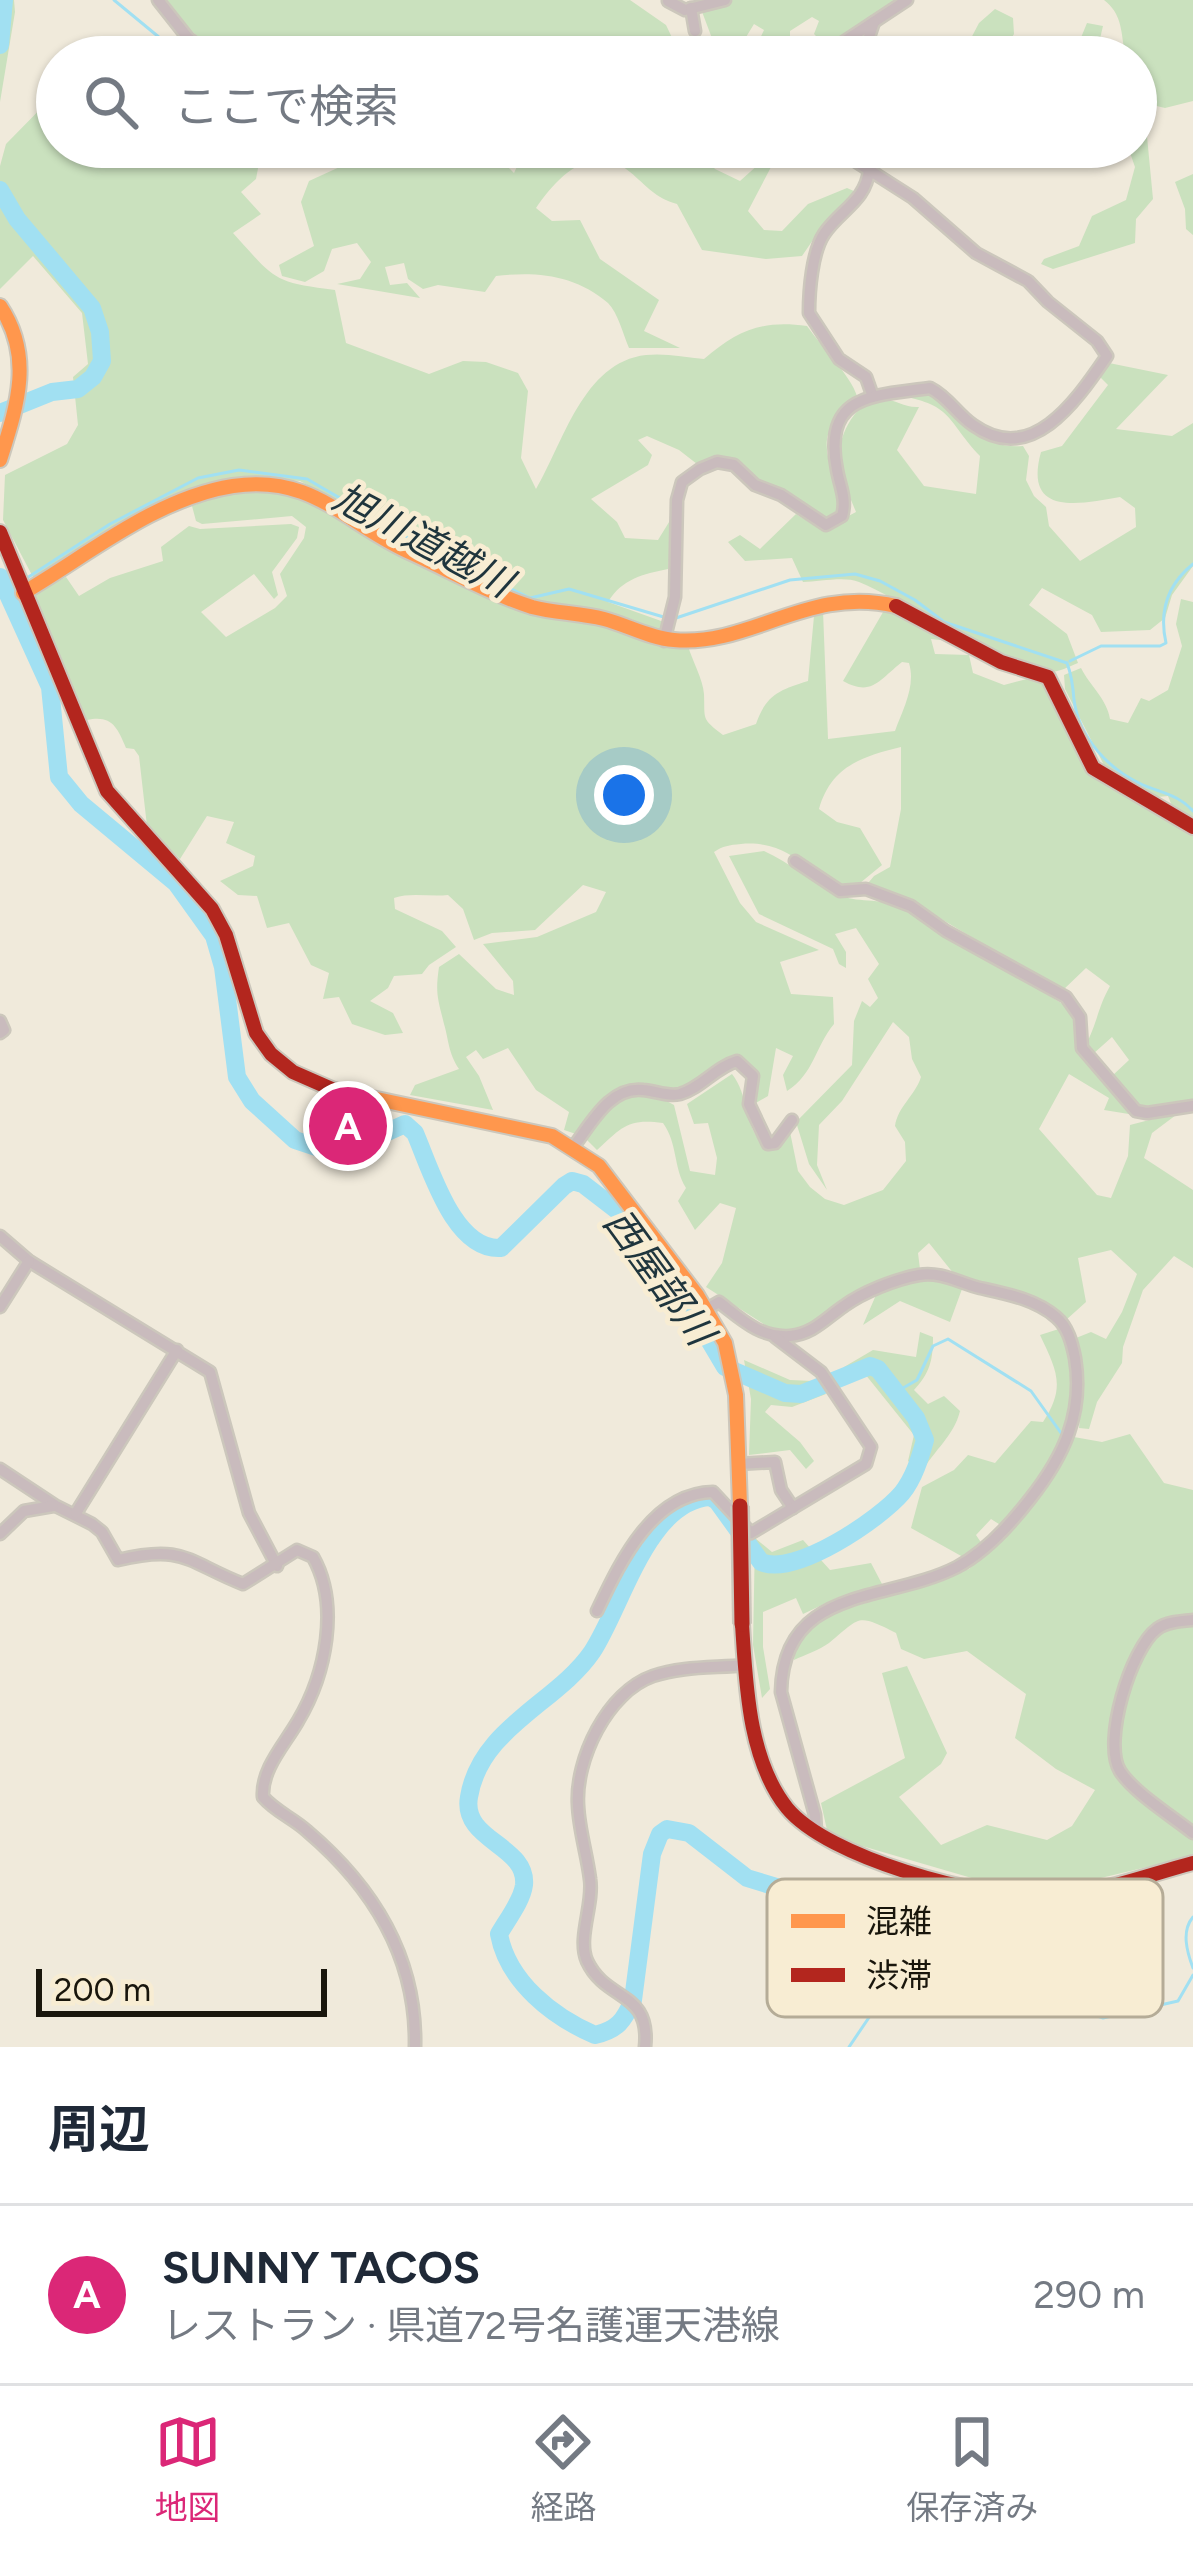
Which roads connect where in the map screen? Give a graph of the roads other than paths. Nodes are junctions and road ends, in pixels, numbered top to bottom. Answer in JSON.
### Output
{"nodes":[{"id":1,"x":158,"y":0,"type":"edge"},
{"id":2,"x":725,"y":0,"type":"edge"},
{"id":3,"x":907,"y":0,"type":"edge"},
{"id":4,"x":668,"y":1,"type":"edge"},
{"id":5,"x":691,"y":8,"type":"junction"},
{"id":6,"x":874,"y":22,"type":"junction"},
{"id":7,"x":695,"y":31,"type":"dead end"},
{"id":8,"x":186,"y":36,"type":"edge"},
{"id":9,"x":853,"y":36,"type":"edge"},
{"id":10,"x":869,"y":36,"type":"edge"},
{"id":11,"x":866,"y":168,"type":"edge"},
{"id":12,"x":869,"y":170,"type":"junction"},
{"id":13,"x":0,"y":307,"type":"edge"},
{"id":14,"x":872,"y":394,"type":"junction"},
{"id":15,"x":0,"y":460,"type":"edge"},
{"id":16,"x":0,"y":532,"type":"edge"},
{"id":17,"x":20,"y":584,"type":"junction"},
{"id":18,"x":666,"y":633,"type":"junction"},
{"id":19,"x":1193,"y":826,"type":"edge"},
{"id":20,"x":795,"y":861,"type":"dead end"},
{"id":21,"x":0,"y":1021,"type":"edge"},
{"id":22,"x":0,"y":1033,"type":"edge"},
{"id":23,"x":1193,"y":1106,"type":"edge"},
{"id":24,"x":792,"y":1120,"type":"dead end"},
{"id":25,"x":574,"y":1146,"type":"junction"},
{"id":26,"x":0,"y":1236,"type":"edge"},
{"id":27,"x":29,"y":1261,"type":"junction"},
{"id":28,"x":0,"y":1307,"type":"edge"},
{"id":29,"x":707,"y":1309,"type":"junction"},
{"id":30,"x":775,"y":1336,"type":"junction"},
{"id":31,"x":177,"y":1350,"type":"junction"},
{"id":32,"x":738,"y":1464,"type":"junction"},
{"id":33,"x":0,"y":1469,"type":"edge"},
{"id":34,"x":56,"y":1506,"type":"junction"},
{"id":35,"x":793,"y":1508,"type":"junction"},
{"id":36,"x":76,"y":1513,"type":"junction"},
{"id":37,"x":0,"y":1534,"type":"edge"},
{"id":38,"x":277,"y":1566,"type":"junction"},
{"id":39,"x":597,"y":1611,"type":"dead end"},
{"id":40,"x":1193,"y":1620,"type":"edge"},
{"id":41,"x":745,"y":1665,"type":"junction"},
{"id":42,"x":1193,"y":1833,"type":"edge"},
{"id":43,"x":816,"y":1834,"type":"junction"},
{"id":44,"x":1193,"y":1863,"type":"edge"},
{"id":45,"x":950,"y":1879,"type":"edge"},
{"id":46,"x":1131,"y":1879,"type":"edge"},
{"id":47,"x":415,"y":2047,"type":"edge"},
{"id":48,"x":645,"y":2047,"type":"edge"}],
"edges":[{"from":1,"to":8,"type":"street"},
{"from":2,"to":5,"type":"street"},
{"from":3,"to":6,"type":"street"},
{"from":4,"to":5,"type":"street"},
{"from":5,"to":7,"type":"street"},
{"from":6,"to":9,"type":"street"},
{"from":6,"to":10,"type":"street"},
{"from":11,"to":12,"type":"street"},
{"from":12,"to":14,"type":"street"},
{"from":12,"to":14,"type":"street"},
{"from":13,"to":15,"type":"main road"},
{"from":14,"to":18,"type":"street"},
{"from":16,"to":17,"type":"main road"},
{"from":17,"to":18,"type":"main road"},
{"from":17,"to":25,"type":"main road"},
{"from":18,"to":19,"type":"main road"},
{"from":20,"to":23,"type":"street"},
{"from":21,"to":22,"type":"street"},
{"from":24,"to":25,"type":"street"},
{"from":25,"to":29,"type":"main road"},
{"from":26,"to":27,"type":"street"},
{"from":27,"to":28,"type":"street"},
{"from":27,"to":31,"type":"street"},
{"from":29,"to":30,"type":"street"},
{"from":29,"to":32,"type":"main road"},
{"from":30,"to":35,"type":"street"},
{"from":30,"to":43,"type":"street"},
{"from":31,"to":36,"type":"street"},
{"from":31,"to":38,"type":"street"},
{"from":32,"to":35,"type":"street"},
{"from":32,"to":41,"type":"main road","bridge":true},
{"from":33,"to":34,"type":"street"},
{"from":34,"to":36,"type":"street"},
{"from":34,"to":37,"type":"street"},
{"from":35,"to":39,"type":"street"},
{"from":36,"to":38,"type":"street"},
{"from":38,"to":47,"type":"street"},
{"from":40,"to":42,"type":"street"},
{"from":41,"to":43,"type":"main road"},
{"from":41,"to":48,"type":"street"},
{"from":43,"to":45,"type":"main road"},
{"from":44,"to":46,"type":"main road"}]}
